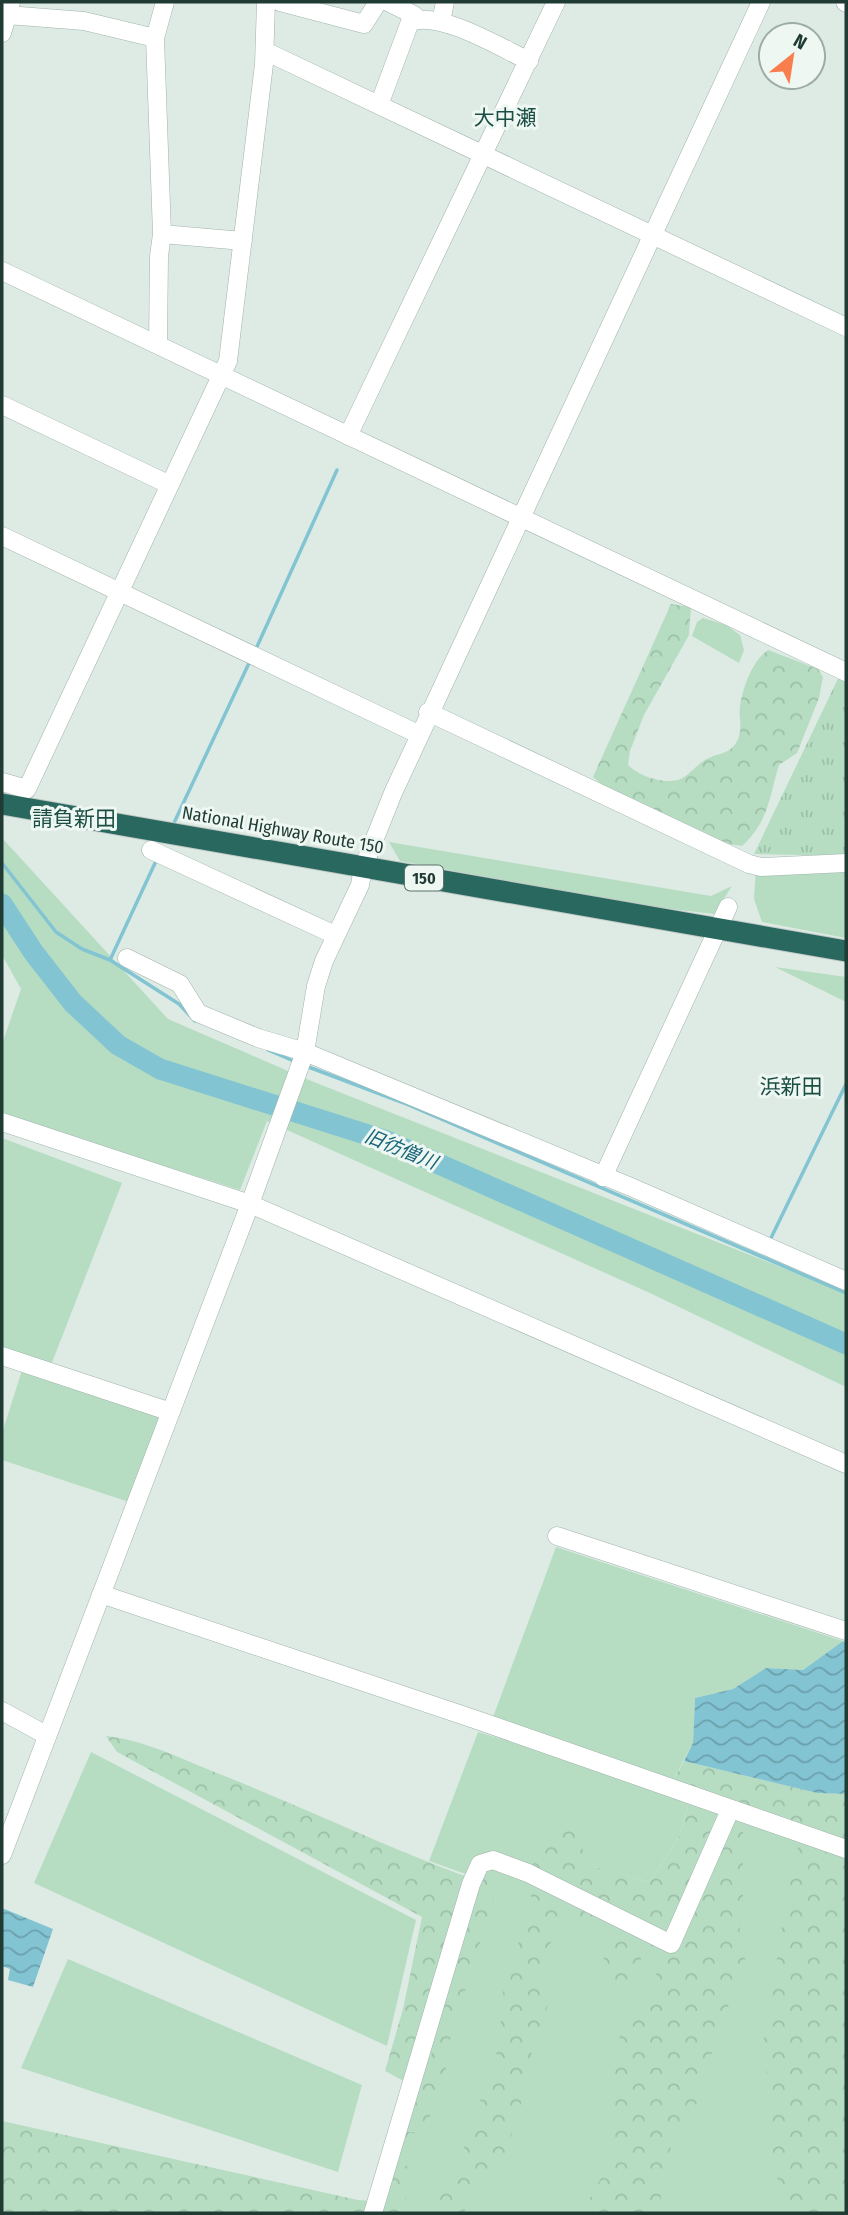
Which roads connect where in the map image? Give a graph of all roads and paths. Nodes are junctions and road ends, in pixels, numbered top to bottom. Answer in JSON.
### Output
{"nodes":[{"id":1,"x":164,"y":2,"type":"edge"},
{"id":2,"x":266,"y":2,"type":"edge"},
{"id":3,"x":281,"y":2,"type":"edge"},
{"id":4,"x":378,"y":2,"type":"edge"},
{"id":5,"x":388,"y":2,"type":"edge"},
{"id":6,"x":445,"y":2,"type":"edge"},
{"id":7,"x":556,"y":2,"type":"edge"},
{"id":8,"x":761,"y":2,"type":"edge"},
{"id":9,"x":9,"y":8,"type":"edge"},
{"id":10,"x":415,"y":20,"type":"junction"},
{"id":11,"x":441,"y":22,"type":"junction"},
{"id":12,"x":2,"y":33,"type":"edge"},
{"id":13,"x":155,"y":38,"type":"junction"},
{"id":14,"x":265,"y":51,"type":"junction"},
{"id":15,"x":528,"y":61,"type":"junction"},
{"id":16,"x":379,"y":105,"type":"junction"},
{"id":17,"x":485,"y":155,"type":"junction"},
{"id":18,"x":162,"y":233,"type":"junction"},
{"id":19,"x":651,"y":234,"type":"junction"},
{"id":20,"x":243,"y":241,"type":"junction"},
{"id":21,"x":2,"y":271,"type":"edge"},
{"id":22,"x":846,"y":327,"type":"edge"},
{"id":23,"x":158,"y":345,"type":"junction"},
{"id":24,"x":222,"y":375,"type":"junction"},
{"id":25,"x":2,"y":405,"type":"edge"},
{"id":26,"x":348,"y":436,"type":"junction"},
{"id":27,"x":170,"y":485,"type":"junction"},
{"id":28,"x":518,"y":517,"type":"junction"},
{"id":29,"x":2,"y":536,"type":"edge"},
{"id":30,"x":120,"y":592,"type":"junction"},
{"id":31,"x":845,"y":669,"type":"edge"},
{"id":32,"x":428,"y":712,"type":"junction"},
{"id":33,"x":418,"y":734,"type":"junction"},
{"id":34,"x":2,"y":782,"type":"edge"},
{"id":35,"x":2,"y":804,"type":"edge"},
{"id":36,"x":151,"y":850,"type":"dead end"},
{"id":37,"x":846,"y":863,"type":"edge"},
{"id":38,"x":363,"y":868,"type":"junction"},
{"id":39,"x":728,"y":907,"type":"dead end"},
{"id":40,"x":717,"y":929,"type":"junction"},
{"id":41,"x":335,"y":935,"type":"junction"},
{"id":42,"x":846,"y":951,"type":"edge"},
{"id":43,"x":127,"y":958,"type":"dead end"},
{"id":44,"x":305,"y":1052,"type":"junction"},
{"id":45,"x":2,"y":1122,"type":"edge"},
{"id":46,"x":603,"y":1177,"type":"junction"},
{"id":47,"x":250,"y":1204,"type":"junction"},
{"id":48,"x":846,"y":1281,"type":"edge"},
{"id":49,"x":2,"y":1356,"type":"edge"},
{"id":50,"x":171,"y":1412,"type":"junction"},
{"id":51,"x":846,"y":1464,"type":"edge"},
{"id":52,"x":557,"y":1536,"type":"dead end"},
{"id":53,"x":101,"y":1594,"type":"junction"},
{"id":54,"x":846,"y":1631,"type":"edge"},
{"id":55,"x":2,"y":1711,"type":"edge"},
{"id":56,"x":46,"y":1735,"type":"junction"},
{"id":57,"x":730,"y":1810,"type":"junction"},
{"id":58,"x":846,"y":1849,"type":"edge"},
{"id":59,"x":2,"y":1855,"type":"edge"},
{"id":60,"x":373,"y":2213,"type":"edge"}],
"edges":[{"from":1,"to":13,"type":"street"},
{"from":2,"to":14,"type":"street"},
{"from":3,"to":4,"type":"street"},
{"from":5,"to":10,"type":"street"},
{"from":6,"to":11,"type":"street"},
{"from":7,"to":15,"type":"street"},
{"from":8,"to":19,"type":"street"},
{"from":9,"to":12,"type":"street"},
{"from":9,"to":13,"type":"street"},
{"from":10,"to":11,"type":"street"},
{"from":10,"to":16,"type":"street"},
{"from":11,"to":15,"type":"street"},
{"from":13,"to":18,"type":"street"},
{"from":14,"to":16,"type":"street"},
{"from":14,"to":20,"type":"street"},
{"from":15,"to":17,"type":"street"},
{"from":16,"to":17,"type":"street"},
{"from":17,"to":19,"type":"street"},
{"from":17,"to":26,"type":"street"},
{"from":18,"to":20,"type":"street"},
{"from":18,"to":23,"type":"street"},
{"from":19,"to":22,"type":"street"},
{"from":19,"to":28,"type":"street"},
{"from":20,"to":24,"type":"street"},
{"from":21,"to":23,"type":"street"},
{"from":23,"to":24,"type":"street"},
{"from":24,"to":26,"type":"street"},
{"from":24,"to":27,"type":"street"},
{"from":25,"to":27,"type":"street"},
{"from":26,"to":28,"type":"street"},
{"from":27,"to":30,"type":"street"},
{"from":28,"to":31,"type":"street"},
{"from":28,"to":32,"type":"street"},
{"from":29,"to":30,"type":"street"},
{"from":30,"to":33,"type":"street"},
{"from":30,"to":34,"type":"street"},
{"from":32,"to":33,"type":"street"},
{"from":32,"to":37,"type":"street"},
{"from":33,"to":38,"type":"street"},
{"from":35,"to":38,"type":"highway","name":"National Highway Route 150","number":"150"},
{"from":36,"to":41,"type":"street"},
{"from":38,"to":40,"type":"highway","name":"National Highway Route 150","number":"150"},
{"from":38,"to":41,"type":"street"},
{"from":39,"to":40,"type":"street"},
{"from":40,"to":42,"type":"highway","name":"National Highway Route 150","number":"150"},
{"from":40,"to":46,"type":"street"},
{"from":41,"to":44,"type":"street"},
{"from":43,"to":44,"type":"street"},
{"from":44,"to":46,"type":"street"},
{"from":44,"to":47,"type":"street"},
{"from":45,"to":47,"type":"street"},
{"from":46,"to":48,"type":"street"},
{"from":47,"to":50,"type":"street"},
{"from":47,"to":51,"type":"street"},
{"from":49,"to":50,"type":"street"},
{"from":50,"to":53,"type":"street"},
{"from":52,"to":54,"type":"street"},
{"from":53,"to":56,"type":"street"},
{"from":53,"to":57,"type":"street"},
{"from":55,"to":56,"type":"street"},
{"from":56,"to":59,"type":"street"},
{"from":57,"to":58,"type":"street"},
{"from":57,"to":60,"type":"street"}]}
